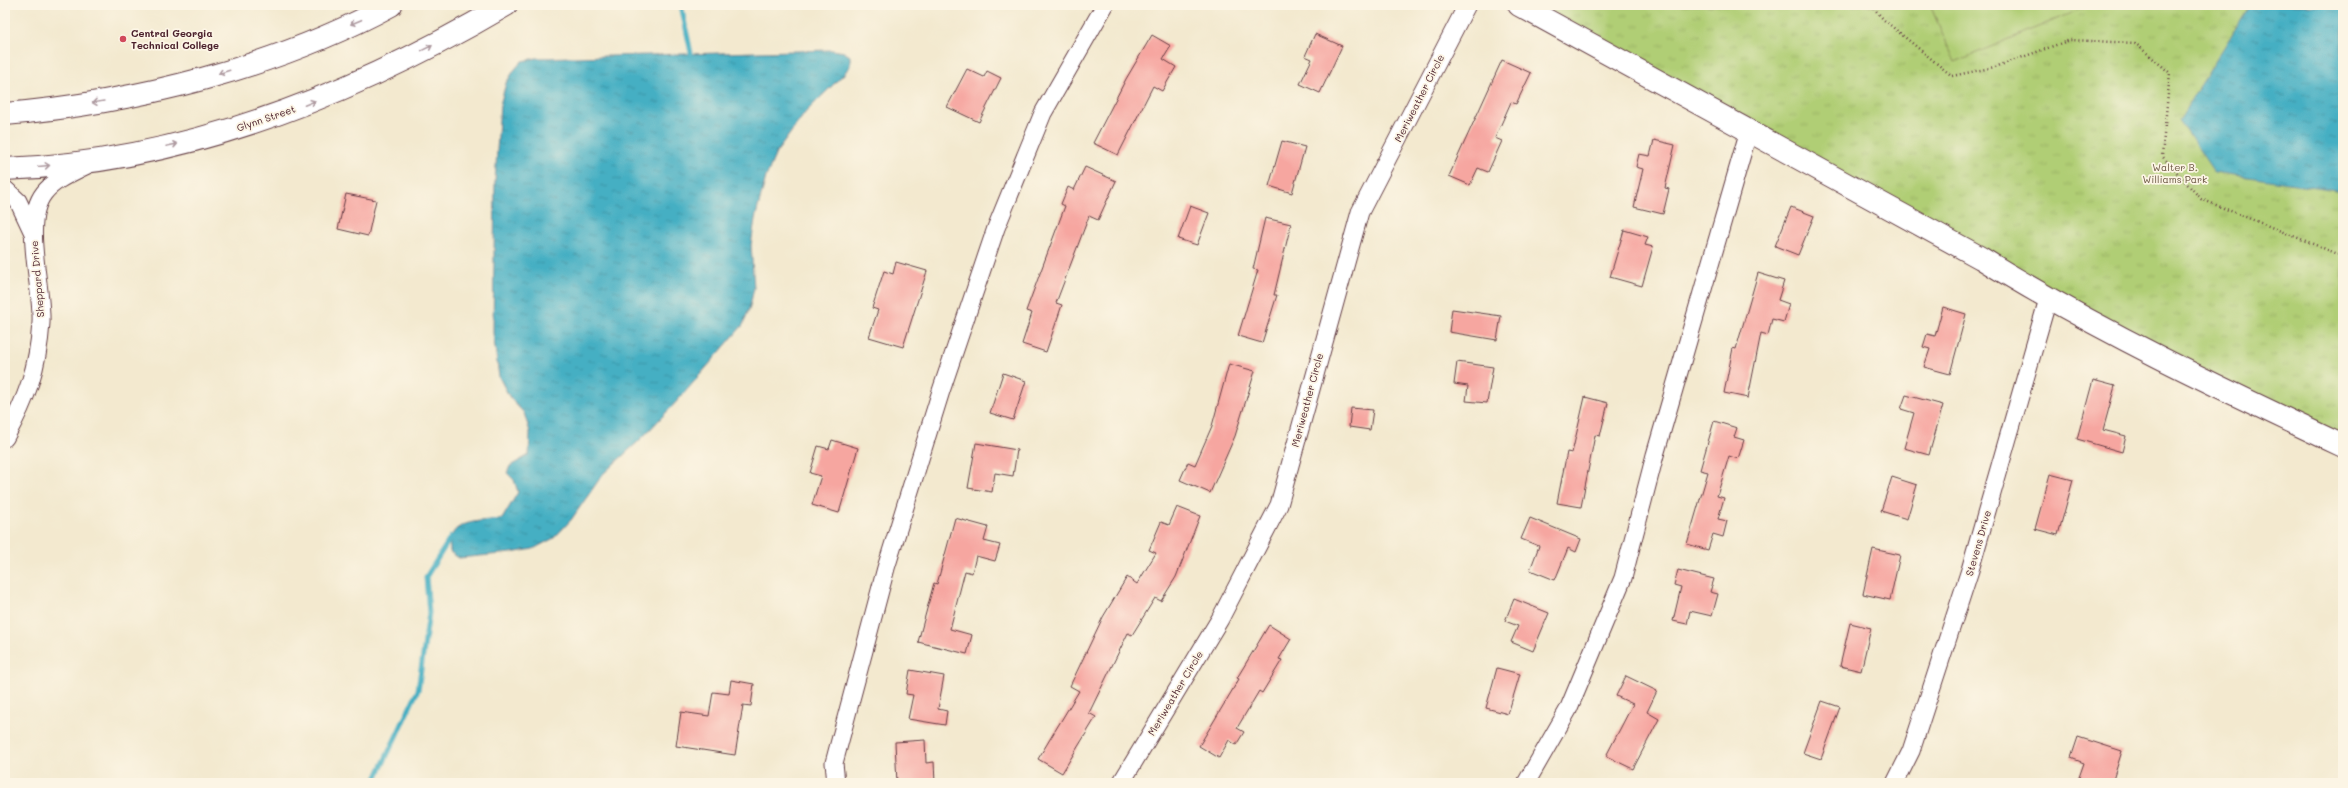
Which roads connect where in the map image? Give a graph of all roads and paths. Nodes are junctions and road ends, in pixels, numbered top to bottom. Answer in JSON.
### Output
{"nodes":[{"id":1,"x":391,"y":5,"type":"edge"},
{"id":2,"x":506,"y":5,"type":"edge"},
{"id":3,"x":1106,"y":5,"type":"edge"},
{"id":4,"x":1467,"y":5,"type":"edge"},
{"id":5,"x":1519,"y":5,"type":"edge"},
{"id":6,"x":1871,"y":5,"type":"edge"},
{"id":7,"x":5,"y":114,"type":"edge"},
{"id":8,"x":1749,"y":130,"type":"junction"},
{"id":9,"x":95,"y":160,"type":"junction"},
{"id":10,"x":5,"y":169,"type":"edge"},
{"id":11,"x":5,"y":189,"type":"edge"},
{"id":12,"x":33,"y":232,"type":"junction"},
{"id":13,"x":2343,"y":256,"type":"edge"},
{"id":14,"x":2048,"y":299,"type":"junction"},
{"id":15,"x":5,"y":438,"type":"edge"},
{"id":16,"x":2343,"y":446,"type":"edge"},
{"id":17,"x":836,"y":783,"type":"edge"},
{"id":18,"x":1121,"y":783,"type":"edge"},
{"id":19,"x":1526,"y":783,"type":"edge"},
{"id":20,"x":1895,"y":783,"type":"edge"}],
"edges":[{"from":1,"to":7,"type":"main road","one_way":true},
{"from":9,"to":2,"type":"main road","name":"Glynn Street","one_way":true},
{"from":3,"to":17,"type":"street"},
{"from":4,"to":18,"type":"street","name":"Meriweather Circle"},
{"from":5,"to":8,"type":"main road"},
{"from":6,"to":13,"type":"path"},
{"from":8,"to":14,"type":"main road"},
{"from":8,"to":19,"type":"street"},
{"from":10,"to":9,"type":"main road","name":"Glynn Street","one_way":true},
{"from":9,"to":12,"type":"street","name":"Sheppard Drive"},
{"from":11,"to":12,"type":"street","name":"Sheppard Drive"},
{"from":12,"to":15,"type":"street","name":"Sheppard Drive"},
{"from":14,"to":16,"type":"main road"},
{"from":14,"to":20,"type":"street","name":"Stevens Drive"}]}
